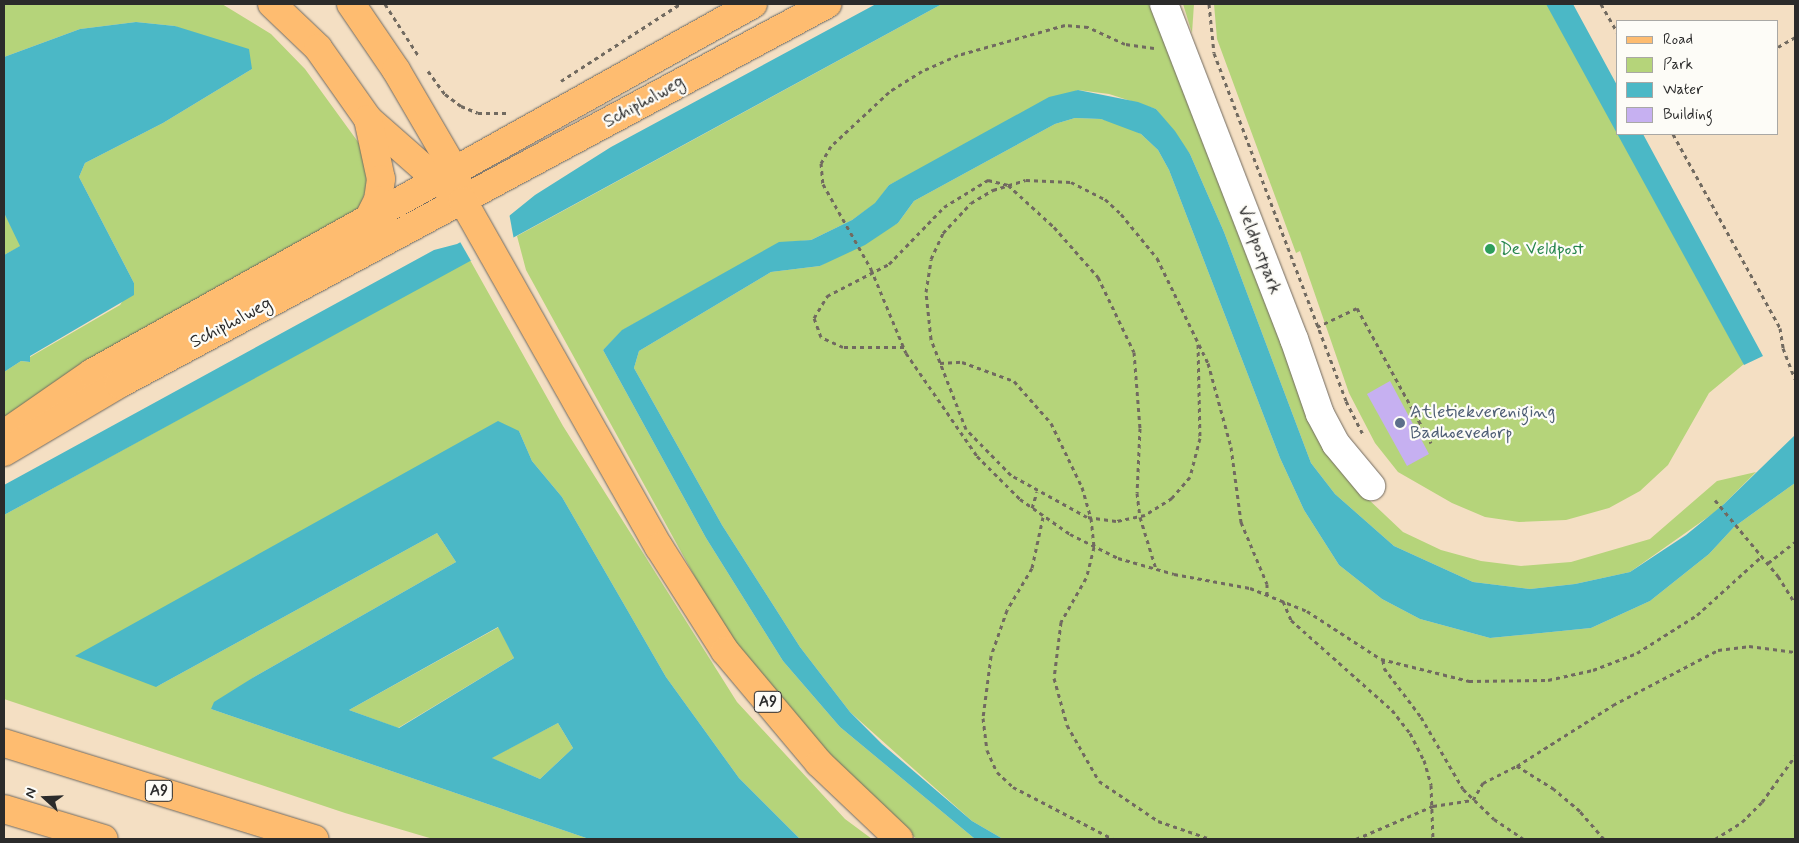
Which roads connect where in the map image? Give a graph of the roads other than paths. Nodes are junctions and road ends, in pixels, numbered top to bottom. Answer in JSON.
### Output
{"nodes":[{"id":1,"x":272,"y":4,"type":"edge"},
{"id":2,"x":351,"y":4,"type":"edge"},
{"id":3,"x":753,"y":4,"type":"edge"},
{"id":4,"x":827,"y":4,"type":"edge"},
{"id":5,"x":1164,"y":4,"type":"edge"},
{"id":6,"x":368,"y":120,"type":"junction"},
{"id":7,"x":446,"y":175,"type":"junction"},
{"id":8,"x":465,"y":206,"type":"junction"},
{"id":9,"x":369,"y":218,"type":"junction"},
{"id":10,"x":4,"y":434,"type":"edge"},
{"id":11,"x":4,"y":452,"type":"edge"},
{"id":12,"x":1371,"y":486,"type":"dead end"},
{"id":13,"x":4,"y":743,"type":"edge"},
{"id":14,"x":4,"y":809,"type":"edge"},
{"id":15,"x":104,"y":839,"type":"edge"},
{"id":16,"x":314,"y":839,"type":"edge"},
{"id":17,"x":899,"y":839,"type":"edge"}],
"edges":[{"from":1,"to":6,"type":"main road"},
{"from":2,"to":7,"type":"main road"},
{"from":3,"to":7,"type":"main road","name":"Schipholweg"},
{"from":4,"to":8,"type":"main road","name":"Schipholweg"},
{"from":5,"to":12,"type":"street","name":"Veldpostpark"},
{"from":6,"to":7,"type":"main road"},
{"from":6,"to":9,"type":"main road"},
{"from":7,"to":8,"type":"main road"},
{"from":7,"to":9,"type":"main road","name":"Schipholweg"},
{"from":8,"to":11,"type":"main road","name":"Schipholweg"},
{"from":8,"to":17,"type":"main road","number":"A9"},
{"from":9,"to":10,"type":"main road","name":"Schipholweg"},
{"from":13,"to":16,"type":"main road","number":"A9"},
{"from":14,"to":15,"type":"main road"}]}
